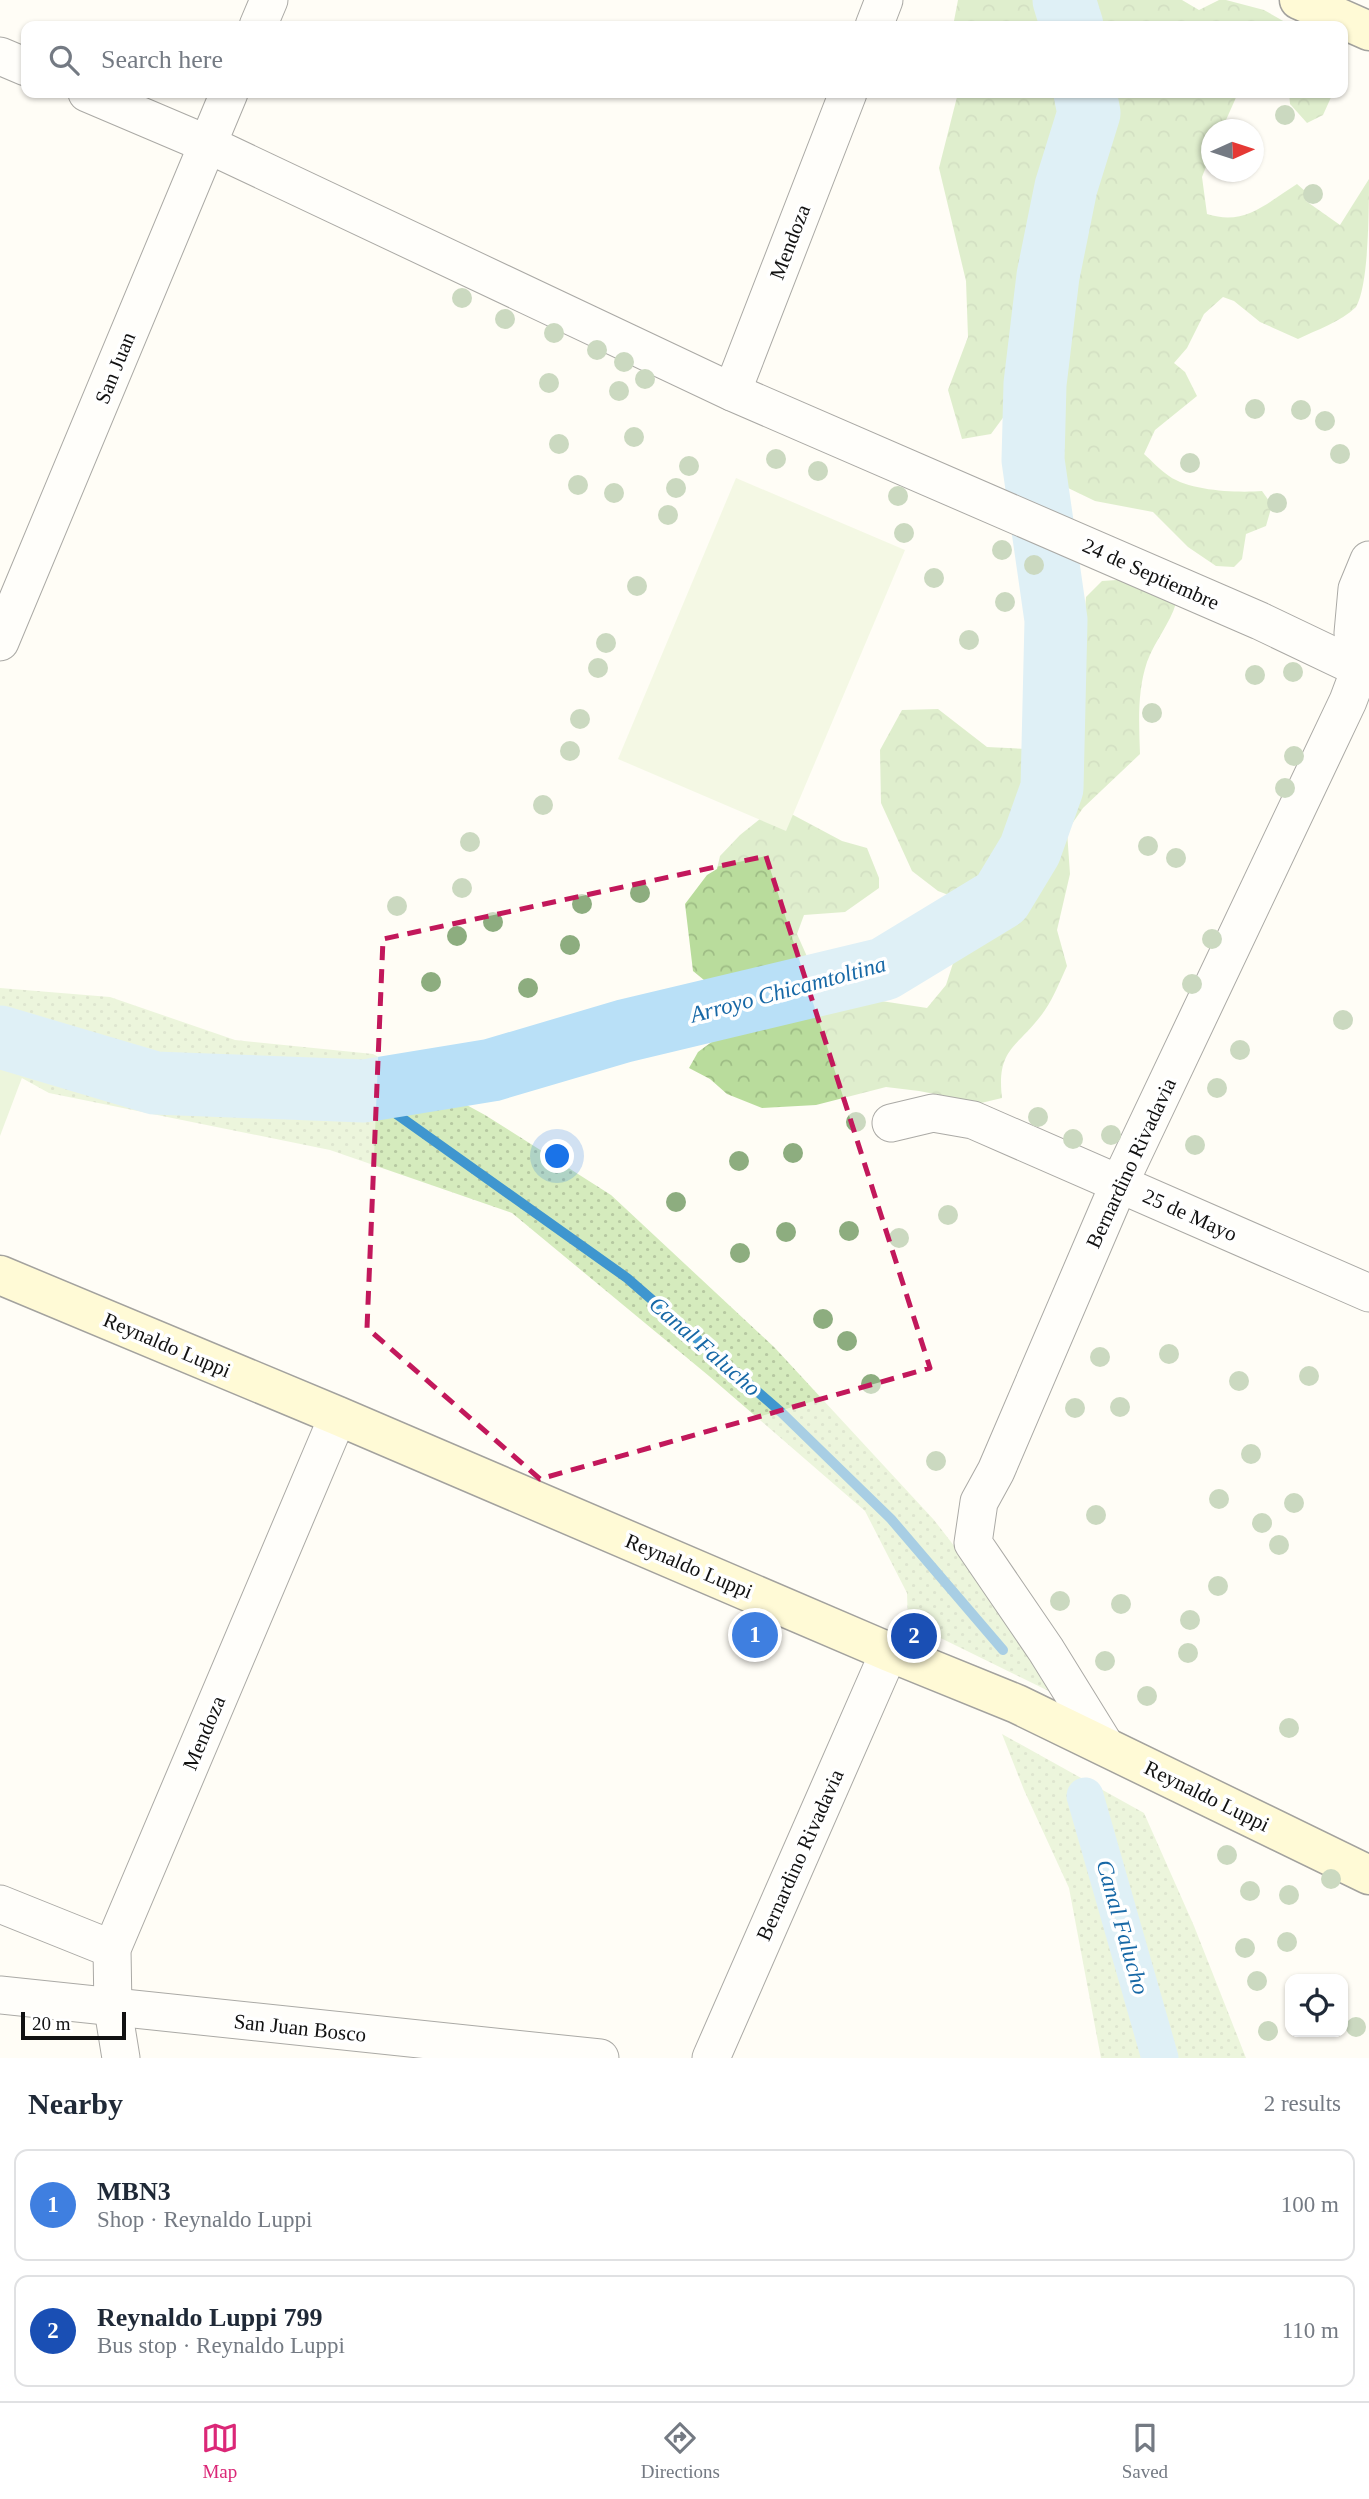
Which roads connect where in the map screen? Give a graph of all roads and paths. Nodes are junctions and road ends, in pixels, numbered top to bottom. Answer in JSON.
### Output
{"nodes":[{"id":1,"x":269,"y":0,"type":"edge"},
{"id":2,"x":884,"y":0,"type":"edge"},
{"id":3,"x":1299,"y":0,"type":"edge"},
{"id":4,"x":260,"y":21,"type":"edge"},
{"id":5,"x":876,"y":21,"type":"edge"},
{"id":6,"x":1346,"y":21,"type":"edge"},
{"id":7,"x":1348,"y":22,"type":"edge"},
{"id":8,"x":1369,"y":31,"type":"edge"},
{"id":9,"x":0,"y":56,"type":"edge"},
{"id":10,"x":21,"y":65,"type":"edge"},
{"id":11,"x":99,"y":98,"type":"edge"},
{"id":12,"x":227,"y":98,"type":"edge"},
{"id":13,"x":846,"y":98,"type":"edge"},
{"id":14,"x":207,"y":144,"type":"junction"},
{"id":15,"x":732,"y":392,"type":"junction"},
{"id":16,"x":1369,"y":560,"type":"edge"},
{"id":17,"x":0,"y":642,"type":"edge"},
{"id":18,"x":1364,"y":671,"type":"edge"},
{"id":19,"x":891,"y":1123,"type":"dead end"},
{"id":20,"x":1119,"y":1184,"type":"junction"},
{"id":21,"x":0,"y":1275,"type":"edge"},
{"id":22,"x":1369,"y":1293,"type":"edge"},
{"id":23,"x":338,"y":1416,"type":"junction"},
{"id":24,"x":889,"y":1652,"type":"junction"},
{"id":25,"x":1106,"y":1747,"type":"junction"},
{"id":26,"x":1369,"y":1875,"type":"edge"},
{"id":27,"x":0,"y":1903,"type":"edge"},
{"id":28,"x":112,"y":1949,"type":"junction"},
{"id":29,"x":0,"y":1995,"type":"edge"},
{"id":30,"x":113,"y":2009,"type":"junction"},
{"id":31,"x":121,"y":2058,"type":"edge"},
{"id":32,"x":600,"y":2058,"type":"edge"},
{"id":33,"x":711,"y":2058,"type":"edge"}],
"edges":[{"from":1,"to":4,"type":"street"},
{"from":2,"to":5,"type":"street"},
{"from":3,"to":6,"type":"street"},
{"from":7,"to":8,"type":"street"},
{"from":9,"to":10,"type":"street"},
{"from":11,"to":14,"type":"street","name":"24 de Septiembre"},
{"from":12,"to":14,"type":"street","name":"San Juan"},
{"from":13,"to":15,"type":"street","name":"Mendoza"},
{"from":14,"to":15,"type":"street","name":"24 de Septiembre"},
{"from":14,"to":17,"type":"street","name":"San Juan"},
{"from":15,"to":18,"type":"street","name":"24 de Septiembre"},
{"from":16,"to":18,"type":"street"},
{"from":18,"to":20,"type":"street","name":"Bernardino Rivadavia"},
{"from":19,"to":20,"type":"street","name":"25 de Mayo"},
{"from":20,"to":22,"type":"street","name":"25 de Mayo"},
{"from":20,"to":25,"type":"street","name":"Bernardino Rivadavia"},
{"from":21,"to":23,"type":"street","name":"Reynaldo Luppi"},
{"from":23,"to":24,"type":"street","name":"Reynaldo Luppi"},
{"from":23,"to":28,"type":"street","name":"Mendoza"},
{"from":24,"to":25,"type":"street","name":"Reynaldo Luppi"},
{"from":24,"to":33,"type":"street","name":"Bernardino Rivadavia"},
{"from":25,"to":26,"type":"street","name":"Reynaldo Luppi"},
{"from":27,"to":28,"type":"street"},
{"from":28,"to":30,"type":"street","name":"Mendoza"},
{"from":29,"to":30,"type":"street","name":"San Juan Bosco"},
{"from":30,"to":31,"type":"street","name":"Mendoza"},
{"from":30,"to":32,"type":"street","name":"San Juan Bosco"}]}
